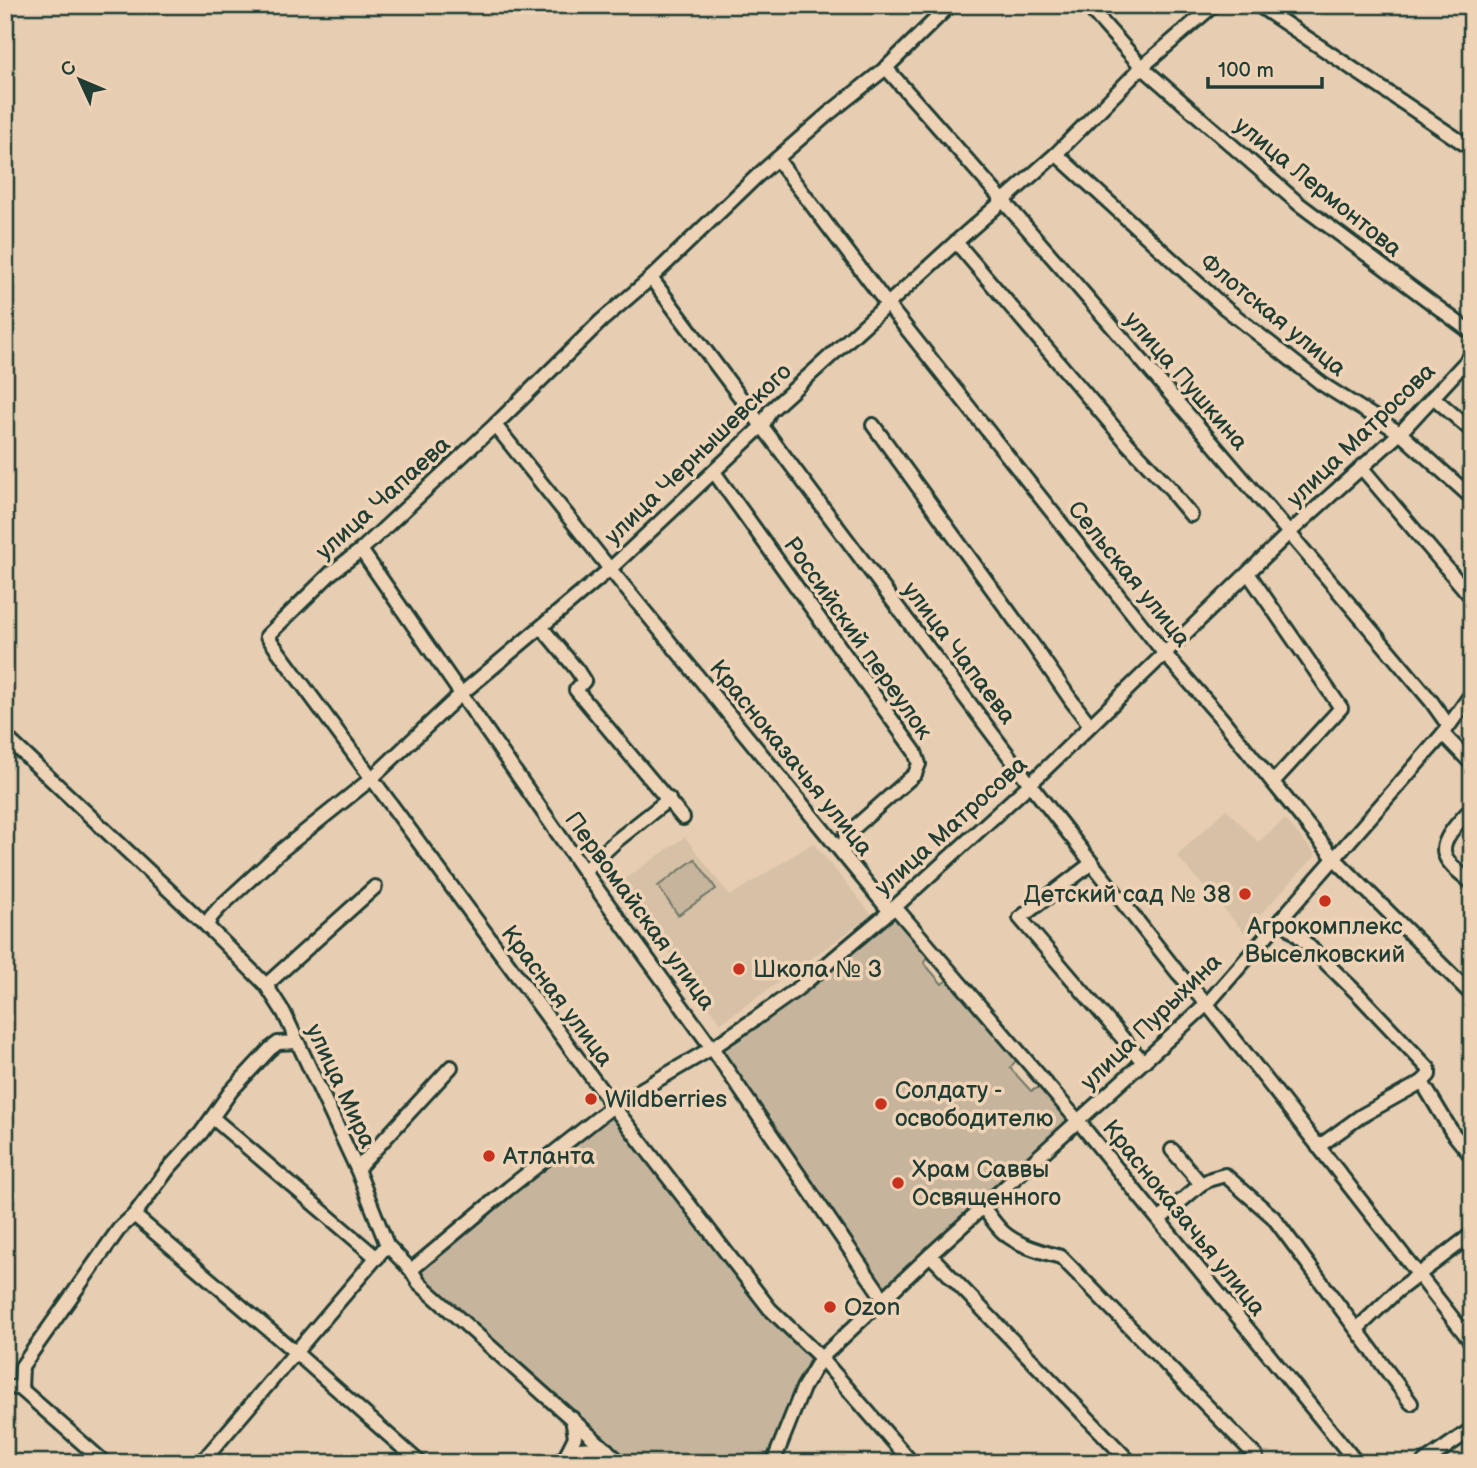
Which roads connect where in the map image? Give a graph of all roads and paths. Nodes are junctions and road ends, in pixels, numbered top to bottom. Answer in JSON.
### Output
{"nodes":[{"id":1,"x":950,"y":5,"type":"edge"},
{"id":2,"x":1087,"y":5,"type":"edge"},
{"id":3,"x":1214,"y":5,"type":"edge"},
{"id":4,"x":1258,"y":5,"type":"edge"},
{"id":5,"x":1142,"y":67,"type":"junction"},
{"id":6,"x":886,"y":68,"type":"junction"},
{"id":7,"x":1472,"y":149,"type":"edge"},
{"id":8,"x":1056,"y":154,"type":"junction"},
{"id":9,"x":777,"y":159,"type":"junction"},
{"id":10,"x":1003,"y":200,"type":"junction"},
{"id":11,"x":956,"y":242,"type":"junction"},
{"id":12,"x":652,"y":278,"type":"junction"},
{"id":13,"x":887,"y":304,"type":"junction"},
{"id":14,"x":1472,"y":333,"type":"edge"},
{"id":15,"x":1472,"y":355,"type":"edge"},
{"id":16,"x":1433,"y":397,"type":"junction"},
{"id":17,"x":495,"y":425,"type":"junction"},
{"id":18,"x":763,"y":425,"type":"junction"},
{"id":19,"x":873,"y":425,"type":"dead end"},
{"id":20,"x":1472,"y":430,"type":"edge"},
{"id":21,"x":1400,"y":433,"type":"junction"},
{"id":22,"x":1361,"y":467,"type":"junction"},
{"id":23,"x":714,"y":472,"type":"junction"},
{"id":24,"x":1472,"y":498,"type":"edge"},
{"id":25,"x":1191,"y":515,"type":"dead end"},
{"id":26,"x":1290,"y":532,"type":"junction"},
{"id":27,"x":361,"y":550,"type":"junction"},
{"id":28,"x":610,"y":569,"type":"junction"},
{"id":29,"x":1248,"y":572,"type":"junction"},
{"id":30,"x":1472,"y":598,"type":"edge"},
{"id":31,"x":542,"y":628,"type":"junction"},
{"id":32,"x":267,"y":636,"type":"joint"},
{"id":33,"x":1164,"y":653,"type":"junction"},
{"id":34,"x":1472,"y":693,"type":"edge"},
{"id":35,"x":461,"y":694,"type":"junction"},
{"id":36,"x":1090,"y":725,"type":"junction"},
{"id":37,"x":1446,"y":729,"type":"junction"},
{"id":38,"x":5,"y":736,"type":"edge"},
{"id":39,"x":1472,"y":764,"type":"edge"},
{"id":40,"x":371,"y":779,"type":"junction"},
{"id":41,"x":1273,"y":782,"type":"junction"},
{"id":42,"x":1030,"y":784,"type":"junction"},
{"id":43,"x":668,"y":799,"type":"junction"},
{"id":44,"x":1472,"y":808,"type":"edge"},
{"id":45,"x":683,"y":818,"type":"dead end"},
{"id":46,"x":843,"y":855,"type":"junction"},
{"id":47,"x":1334,"y":858,"type":"junction"},
{"id":48,"x":1092,"y":863,"type":"junction"},
{"id":49,"x":584,"y":870,"type":"junction"},
{"id":50,"x":1472,"y":883,"type":"edge"},
{"id":51,"x":375,"y":887,"type":"dead end"},
{"id":52,"x":895,"y":907,"type":"junction"},
{"id":53,"x":1281,"y":919,"type":"junction"},
{"id":54,"x":207,"y":926,"type":"junction"},
{"id":55,"x":266,"y":985,"type":"junction"},
{"id":56,"x":1472,"y":995,"type":"edge"},
{"id":57,"x":1207,"y":1004,"type":"junction"},
{"id":58,"x":297,"y":1042,"type":"junction"},
{"id":59,"x":712,"y":1048,"type":"junction"},
{"id":60,"x":1143,"y":1062,"type":"junction"},
{"id":61,"x":451,"y":1067,"type":"dead end"},
{"id":62,"x":1422,"y":1082,"type":"junction"},
{"id":63,"x":613,"y":1106,"type":"junction"},
{"id":64,"x":213,"y":1118,"type":"junction"},
{"id":65,"x":1078,"y":1121,"type":"junction"},
{"id":66,"x":1318,"y":1147,"type":"junction"},
{"id":67,"x":1172,"y":1150,"type":"dead end"},
{"id":68,"x":1472,"y":1157,"type":"edge"},
{"id":69,"x":357,"y":1169,"type":"junction"},
{"id":70,"x":1201,"y":1184,"type":"junction"},
{"id":71,"x":983,"y":1207,"type":"junction"},
{"id":72,"x":134,"y":1215,"type":"junction"},
{"id":73,"x":1159,"y":1220,"type":"junction"},
{"id":74,"x":1472,"y":1234,"type":"edge"},
{"id":75,"x":387,"y":1245,"type":"junction"},
{"id":76,"x":930,"y":1255,"type":"junction"},
{"id":77,"x":377,"y":1258,"type":"junction"},
{"id":78,"x":411,"y":1270,"type":"junction"},
{"id":79,"x":1418,"y":1274,"type":"junction"},
{"id":80,"x":883,"y":1298,"type":"junction"},
{"id":81,"x":1357,"y":1329,"type":"junction"},
{"id":82,"x":1472,"y":1343,"type":"edge"},
{"id":83,"x":295,"y":1352,"type":"junction"},
{"id":84,"x":821,"y":1358,"type":"junction"},
{"id":85,"x":5,"y":1389,"type":"edge"},
{"id":86,"x":21,"y":1389,"type":"junction"},
{"id":87,"x":1411,"y":1403,"type":"dead end"},
{"id":88,"x":572,"y":1418,"type":"junction"},
{"id":89,"x":1472,"y":1429,"type":"edge"},
{"id":90,"x":607,"y":1450,"type":"junction"},
{"id":91,"x":568,"y":1451,"type":"junction"},
{"id":92,"x":1256,"y":1456,"type":"dead end"},
{"id":93,"x":105,"y":1463,"type":"edge"},
{"id":94,"x":201,"y":1463,"type":"edge"},
{"id":95,"x":420,"y":1463,"type":"edge"},
{"id":96,"x":558,"y":1463,"type":"edge"},
{"id":97,"x":621,"y":1463,"type":"edge"},
{"id":98,"x":773,"y":1463,"type":"edge"},
{"id":99,"x":912,"y":1463,"type":"edge"},
{"id":100,"x":1131,"y":1463,"type":"edge"},
{"id":101,"x":1357,"y":1463,"type":"edge"},
{"id":102,"x":1423,"y":1463,"type":"edge"}],
"edges":[{"from":1,"to":6,"type":"street","name":"улица Чапаева"},
{"from":2,"to":5,"type":"street","name":"улица Лермонтова"},
{"from":3,"to":5,"type":"street","name":"улица Чернышевского"},
{"from":4,"to":7,"type":"street"},
{"from":5,"to":8,"type":"street","name":"улица Чернышевского"},
{"from":5,"to":14,"type":"street","name":"улица Лермонтова"},
{"from":6,"to":9,"type":"street","name":"улица Чапаева"},
{"from":6,"to":10,"type":"street","name":"улица Пушкина"},
{"from":8,"to":10,"type":"street","name":"улица Чернышевского"},
{"from":8,"to":21,"type":"street","name":"Флотская улица"},
{"from":9,"to":12,"type":"street","name":"улица Чапаева"},
{"from":9,"to":13,"type":"street","name":"Сельская улица"},
{"from":10,"to":11,"type":"street","name":"улица Чернышевского"},
{"from":10,"to":26,"type":"street","name":"улица Пушкина"},
{"from":11,"to":13,"type":"street","name":"улица Чернышевского"},
{"from":11,"to":25,"type":"street"},
{"from":12,"to":17,"type":"street","name":"улица Чапаева"},
{"from":12,"to":18,"type":"street","name":"улица Чапаева"},
{"from":13,"to":18,"type":"street","name":"улица Чернышевского"},
{"from":13,"to":33,"type":"street","name":"Сельская улица"},
{"from":15,"to":16,"type":"street","name":"улица Матросова"},
{"from":16,"to":20,"type":"street"},
{"from":16,"to":21,"type":"street","name":"улица Матросова"},
{"from":17,"to":27,"type":"street","name":"улица Чапаева"},
{"from":17,"to":28,"type":"street","name":"Красноказачья улица"},
{"from":18,"to":23,"type":"street","name":"улица Чернышевского"},
{"from":18,"to":42,"type":"street","name":"улица Чапаева"},
{"from":19,"to":36,"type":"street"},
{"from":21,"to":22,"type":"street","name":"улица Матросова"},
{"from":21,"to":24,"type":"street","name":"Флотская улица"},
{"from":22,"to":26,"type":"street","name":"улица Матросова"},
{"from":22,"to":30,"type":"street"},
{"from":23,"to":28,"type":"street","name":"улица Чернышевского"},
{"from":23,"to":46,"type":"street","name":"Российский переулок"},
{"from":26,"to":29,"type":"street","name":"улица Матросова"},
{"from":26,"to":37,"type":"street","name":"улица Пушкина"},
{"from":27,"to":32,"type":"street","name":"улица Чапаева"},
{"from":27,"to":35,"type":"street","name":"Первомайская улица"},
{"from":28,"to":31,"type":"street","name":"улица Чернышевского"},
{"from":28,"to":46,"type":"street","name":"Красноказачья улица"},
{"from":29,"to":33,"type":"street","name":"улица Матросова"},
{"from":29,"to":41,"type":"street"},
{"from":31,"to":35,"type":"street","name":"улица Чернышевского"},
{"from":31,"to":43,"type":"street"},
{"from":32,"to":40,"type":"street","name":"Красная улица"},
{"from":33,"to":36,"type":"street","name":"улица Матросова"},
{"from":33,"to":41,"type":"street","name":"Сельская улица"},
{"from":34,"to":37,"type":"street","name":"улица Пурыхина"},
{"from":35,"to":40,"type":"street","name":"улица Чернышевского"},
{"from":35,"to":49,"type":"street","name":"Первомайская улица"},
{"from":36,"to":42,"type":"street","name":"улица Матросова"},
{"from":37,"to":39,"type":"street","name":"улица Пушкина"},
{"from":37,"to":47,"type":"street","name":"улица Пурыхина"},
{"from":38,"to":54,"type":"street","name":"улица Мира"},
{"from":40,"to":54,"type":"street","name":"улица Чернышевского"},
{"from":40,"to":63,"type":"street","name":"Красная улица"},
{"from":41,"to":47,"type":"street","name":"Сельская улица"},
{"from":42,"to":48,"type":"street","name":"улица Чапаева"},
{"from":42,"to":52,"type":"street","name":"улица Матросова"},
{"from":43,"to":45,"type":"street"},
{"from":43,"to":49,"type":"street"},
{"from":44,"to":50,"type":"street"},
{"from":46,"to":52,"type":"street","name":"Красноказачья улица"},
{"from":47,"to":53,"type":"street","name":"улица Пурыхина"},
{"from":47,"to":56,"type":"street","name":"Сельская улица"},
{"from":48,"to":57,"type":"street","name":"улица Чапаева"},
{"from":48,"to":60,"type":"street"},
{"from":49,"to":59,"type":"street","name":"Первомайская улица"},
{"from":51,"to":55,"type":"street"},
{"from":52,"to":59,"type":"street","name":"улица Матросова"},
{"from":52,"to":65,"type":"street","name":"Красноказачья улица"},
{"from":53,"to":57,"type":"street","name":"улица Пурыхина"},
{"from":53,"to":62,"type":"street"},
{"from":54,"to":55,"type":"street","name":"улица Мира"},
{"from":55,"to":58,"type":"street","name":"улица Мира"},
{"from":57,"to":60,"type":"street","name":"улица Пурыхина"},
{"from":57,"to":66,"type":"street","name":"улица Чапаева"},
{"from":58,"to":64,"type":"street"},
{"from":58,"to":69,"type":"street","name":"улица Мира"},
{"from":59,"to":63,"type":"street","name":"улица Матросова"},
{"from":59,"to":80,"type":"street","name":"Первомайская улица"},
{"from":60,"to":65,"type":"street","name":"улица Пурыхина"},
{"from":61,"to":69,"type":"street"},
{"from":62,"to":66,"type":"street"},
{"from":62,"to":68,"type":"street"},
{"from":63,"to":78,"type":"street","name":"улица Матросова"},
{"from":63,"to":84,"type":"street","name":"Красная улица"},
{"from":64,"to":72,"type":"street"},
{"from":64,"to":77,"type":"street"},
{"from":65,"to":71,"type":"street","name":"улица Пурыхина"},
{"from":65,"to":73,"type":"street","name":"Красноказачья улица"},
{"from":66,"to":79,"type":"street","name":"улица Чапаева"},
{"from":67,"to":70,"type":"street"},
{"from":69,"to":75,"type":"street","name":"улица Мира"},
{"from":70,"to":73,"type":"street"},
{"from":70,"to":81,"type":"street"},
{"from":71,"to":76,"type":"street","name":"улица Пурыхина"},
{"from":71,"to":92,"type":"street"},
{"from":72,"to":83,"type":"street"},
{"from":72,"to":86,"type":"street"},
{"from":73,"to":101,"type":"street","name":"Красноказачья улица"},
{"from":74,"to":79,"type":"street"},
{"from":75,"to":77,"type":"street"},
{"from":75,"to":78,"type":"street","name":"улица Мира"},
{"from":76,"to":80,"type":"street","name":"улица Пурыхина"},
{"from":76,"to":100,"type":"street"},
{"from":77,"to":83,"type":"street"},
{"from":78,"to":88,"type":"street","name":"улица Мира"},
{"from":79,"to":81,"type":"street"},
{"from":79,"to":82,"type":"street","name":"улица Чапаева"},
{"from":80,"to":84,"type":"street","name":"улица Пурыхина"},
{"from":81,"to":87,"type":"street"},
{"from":83,"to":94,"type":"street"},
{"from":83,"to":95,"type":"street"},
{"from":84,"to":98,"type":"street","name":"улица Пурыхина"},
{"from":84,"to":99,"type":"street","name":"Красная улица"},
{"from":85,"to":86,"type":"street"},
{"from":86,"to":93,"type":"street"},
{"from":88,"to":90,"type":"street","name":"улица Мира"},
{"from":88,"to":91,"type":"street"},
{"from":89,"to":102,"type":"street"},
{"from":90,"to":91,"type":"street"},
{"from":90,"to":97,"type":"street","name":"улица Мира"},
{"from":91,"to":96,"type":"street"}]}
